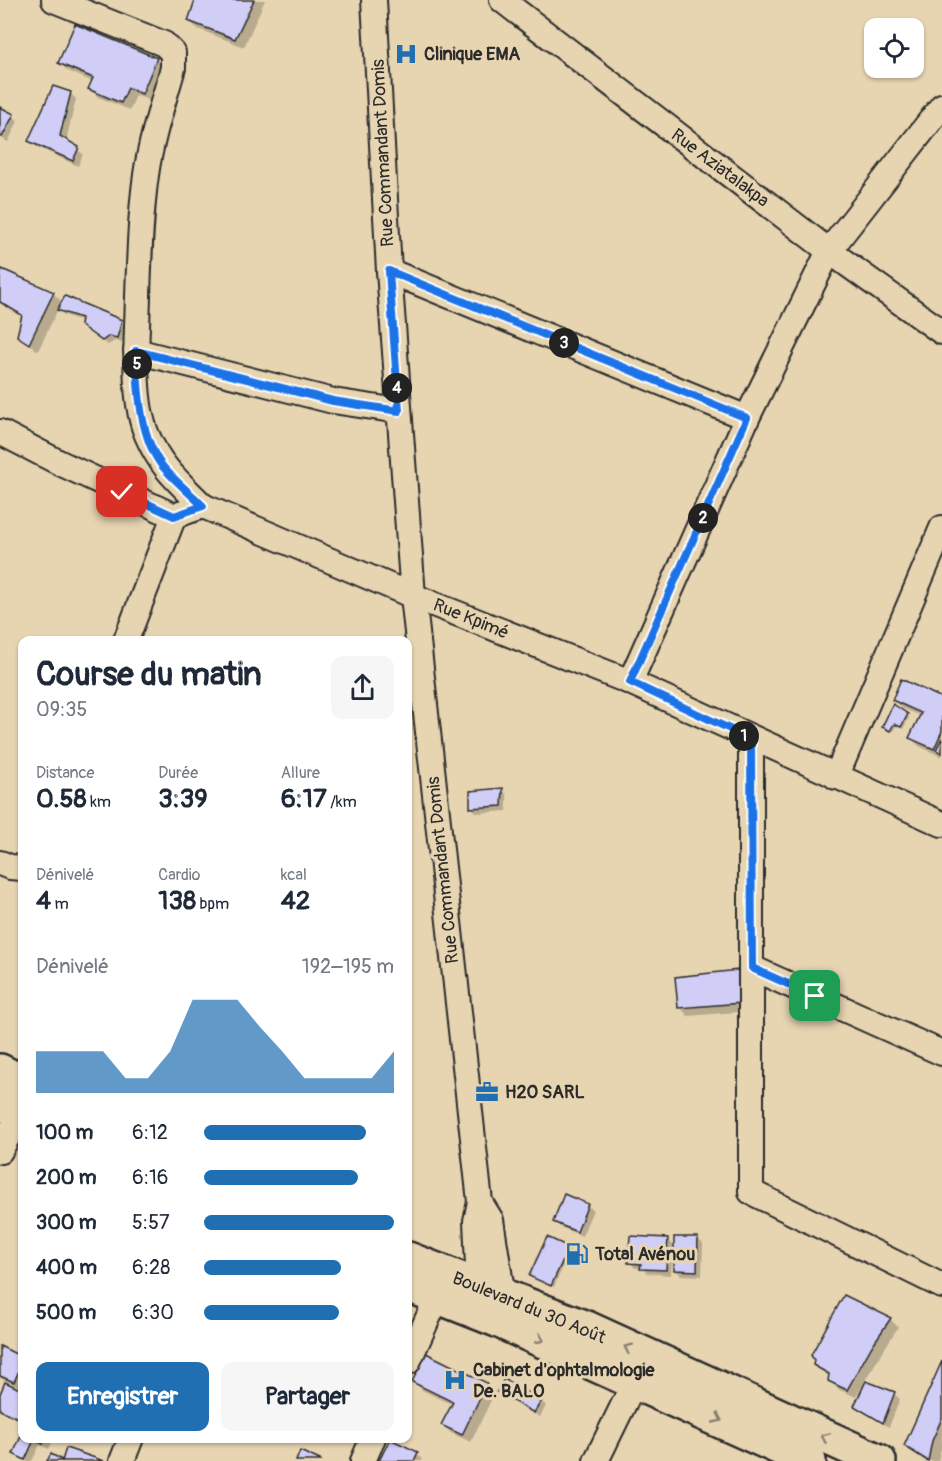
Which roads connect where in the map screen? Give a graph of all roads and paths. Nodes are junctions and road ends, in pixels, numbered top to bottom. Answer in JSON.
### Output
{"nodes":[{"id":1,"x":54,"y":0,"type":"edge"},
{"id":2,"x":374,"y":0,"type":"edge"},
{"id":3,"x":502,"y":0,"type":"edge"},
{"id":4,"x":942,"y":106,"type":"edge"},
{"id":5,"x":829,"y":251,"type":"junction"},
{"id":6,"x":389,"y":271,"type":"junction"},
{"id":7,"x":942,"y":332,"type":"edge"},
{"id":8,"x":136,"y":351,"type":"junction"},
{"id":9,"x":399,"y":411,"type":"junction"},
{"id":10,"x":747,"y":418,"type":"junction"},
{"id":11,"x":0,"y":432,"type":"edge"},
{"id":12,"x":203,"y":506,"type":"junction"},
{"id":13,"x":174,"y":516,"type":"junction"},
{"id":14,"x":942,"y":528,"type":"edge"},
{"id":15,"x":413,"y":596,"type":"junction"},
{"id":16,"x":128,"y":636,"type":"edge"},
{"id":17,"x":630,"y":682,"type":"junction"},
{"id":18,"x":751,"y":739,"type":"junction"},
{"id":19,"x":836,"y":777,"type":"junction"},
{"id":20,"x":942,"y":824,"type":"edge"},
{"id":21,"x":0,"y":863,"type":"edge"},
{"id":22,"x":18,"y":867,"type":"edge"},
{"id":23,"x":752,"y":968,"type":"junction"},
{"id":24,"x":942,"y":1053,"type":"edge"},
{"id":25,"x":0,"y":1071,"type":"edge"},
{"id":26,"x":17,"y":1102,"type":"edge"},
{"id":27,"x":0,"y":1151,"type":"edge"},
{"id":28,"x":412,"y":1261,"type":"edge"},
{"id":29,"x":942,"y":1286,"type":"edge"},
{"id":30,"x":412,"y":1287,"type":"edge"},
{"id":31,"x":437,"y":1298,"type":"junction"},
{"id":32,"x":487,"y":1304,"type":"junction"},
{"id":33,"x":412,"y":1353,"type":"edge"},
{"id":34,"x":635,"y":1381,"type":"junction"},
{"id":35,"x":129,"y":1443,"type":"edge"},
{"id":36,"x":371,"y":1443,"type":"edge"},
{"id":37,"x":122,"y":1461,"type":"edge"},
{"id":38,"x":363,"y":1461,"type":"edge"},
{"id":39,"x":596,"y":1461,"type":"edge"},
{"id":40,"x":809,"y":1461,"type":"edge"},
{"id":41,"x":879,"y":1461,"type":"edge"}],
"edges":[{"from":1,"to":8,"type":"street"},
{"from":2,"to":6,"type":"street","name":"Rue Commandant Domis"},
{"from":3,"to":5,"type":"street","name":"Rue Aziatalakpa"},
{"from":4,"to":5,"type":"street"},
{"from":5,"to":7,"type":"street","name":"Rue Aziatalakpa"},
{"from":5,"to":10,"type":"street"},
{"from":6,"to":9,"type":"street","name":"Rue Commandant Domis"},
{"from":6,"to":10,"type":"street"},
{"from":8,"to":9,"type":"street"},
{"from":8,"to":12,"type":"street"},
{"from":9,"to":15,"type":"street","name":"Rue Commandant Domis"},
{"from":10,"to":17,"type":"street"},
{"from":11,"to":13,"type":"street"},
{"from":12,"to":13,"type":"street"},
{"from":12,"to":15,"type":"street","name":"Rue Kpimé"},
{"from":13,"to":16,"type":"street"},
{"from":14,"to":19,"type":"street"},
{"from":15,"to":17,"type":"street","name":"Rue Kpimé"},
{"from":15,"to":32,"type":"street","name":"Rue Commandant Domis"},
{"from":17,"to":18,"type":"street","name":"Rue Kpimé"},
{"from":18,"to":19,"type":"street","name":"Rue Kpimé"},
{"from":18,"to":23,"type":"street"},
{"from":19,"to":20,"type":"street","name":"Rue Kpimé"},
{"from":21,"to":22,"type":"street"},
{"from":23,"to":24,"type":"street"},
{"from":23,"to":29,"type":"street"},
{"from":25,"to":26,"type":"highway"},
{"from":26,"to":27,"type":"street"},
{"from":28,"to":32,"type":"highway","name":"Boulevard du 30 Août"},
{"from":30,"to":31,"type":"highway","name":"Boulevard du 30 Août"},
{"from":31,"to":32,"type":"highway","name":"Boulevard du 30 Août"},
{"from":31,"to":33,"type":"street"},
{"from":32,"to":34,"type":"highway","name":"Boulevard du 30 Août","one_way":true},
{"from":41,"to":32,"type":"highway","name":"Boulevard du 30 Août","one_way":true},
{"from":34,"to":39,"type":"street"},
{"from":34,"to":40,"type":"highway","name":"Boulevard du 30 Août","one_way":true},
{"from":35,"to":37,"type":"street"},
{"from":36,"to":38,"type":"street"}]}
